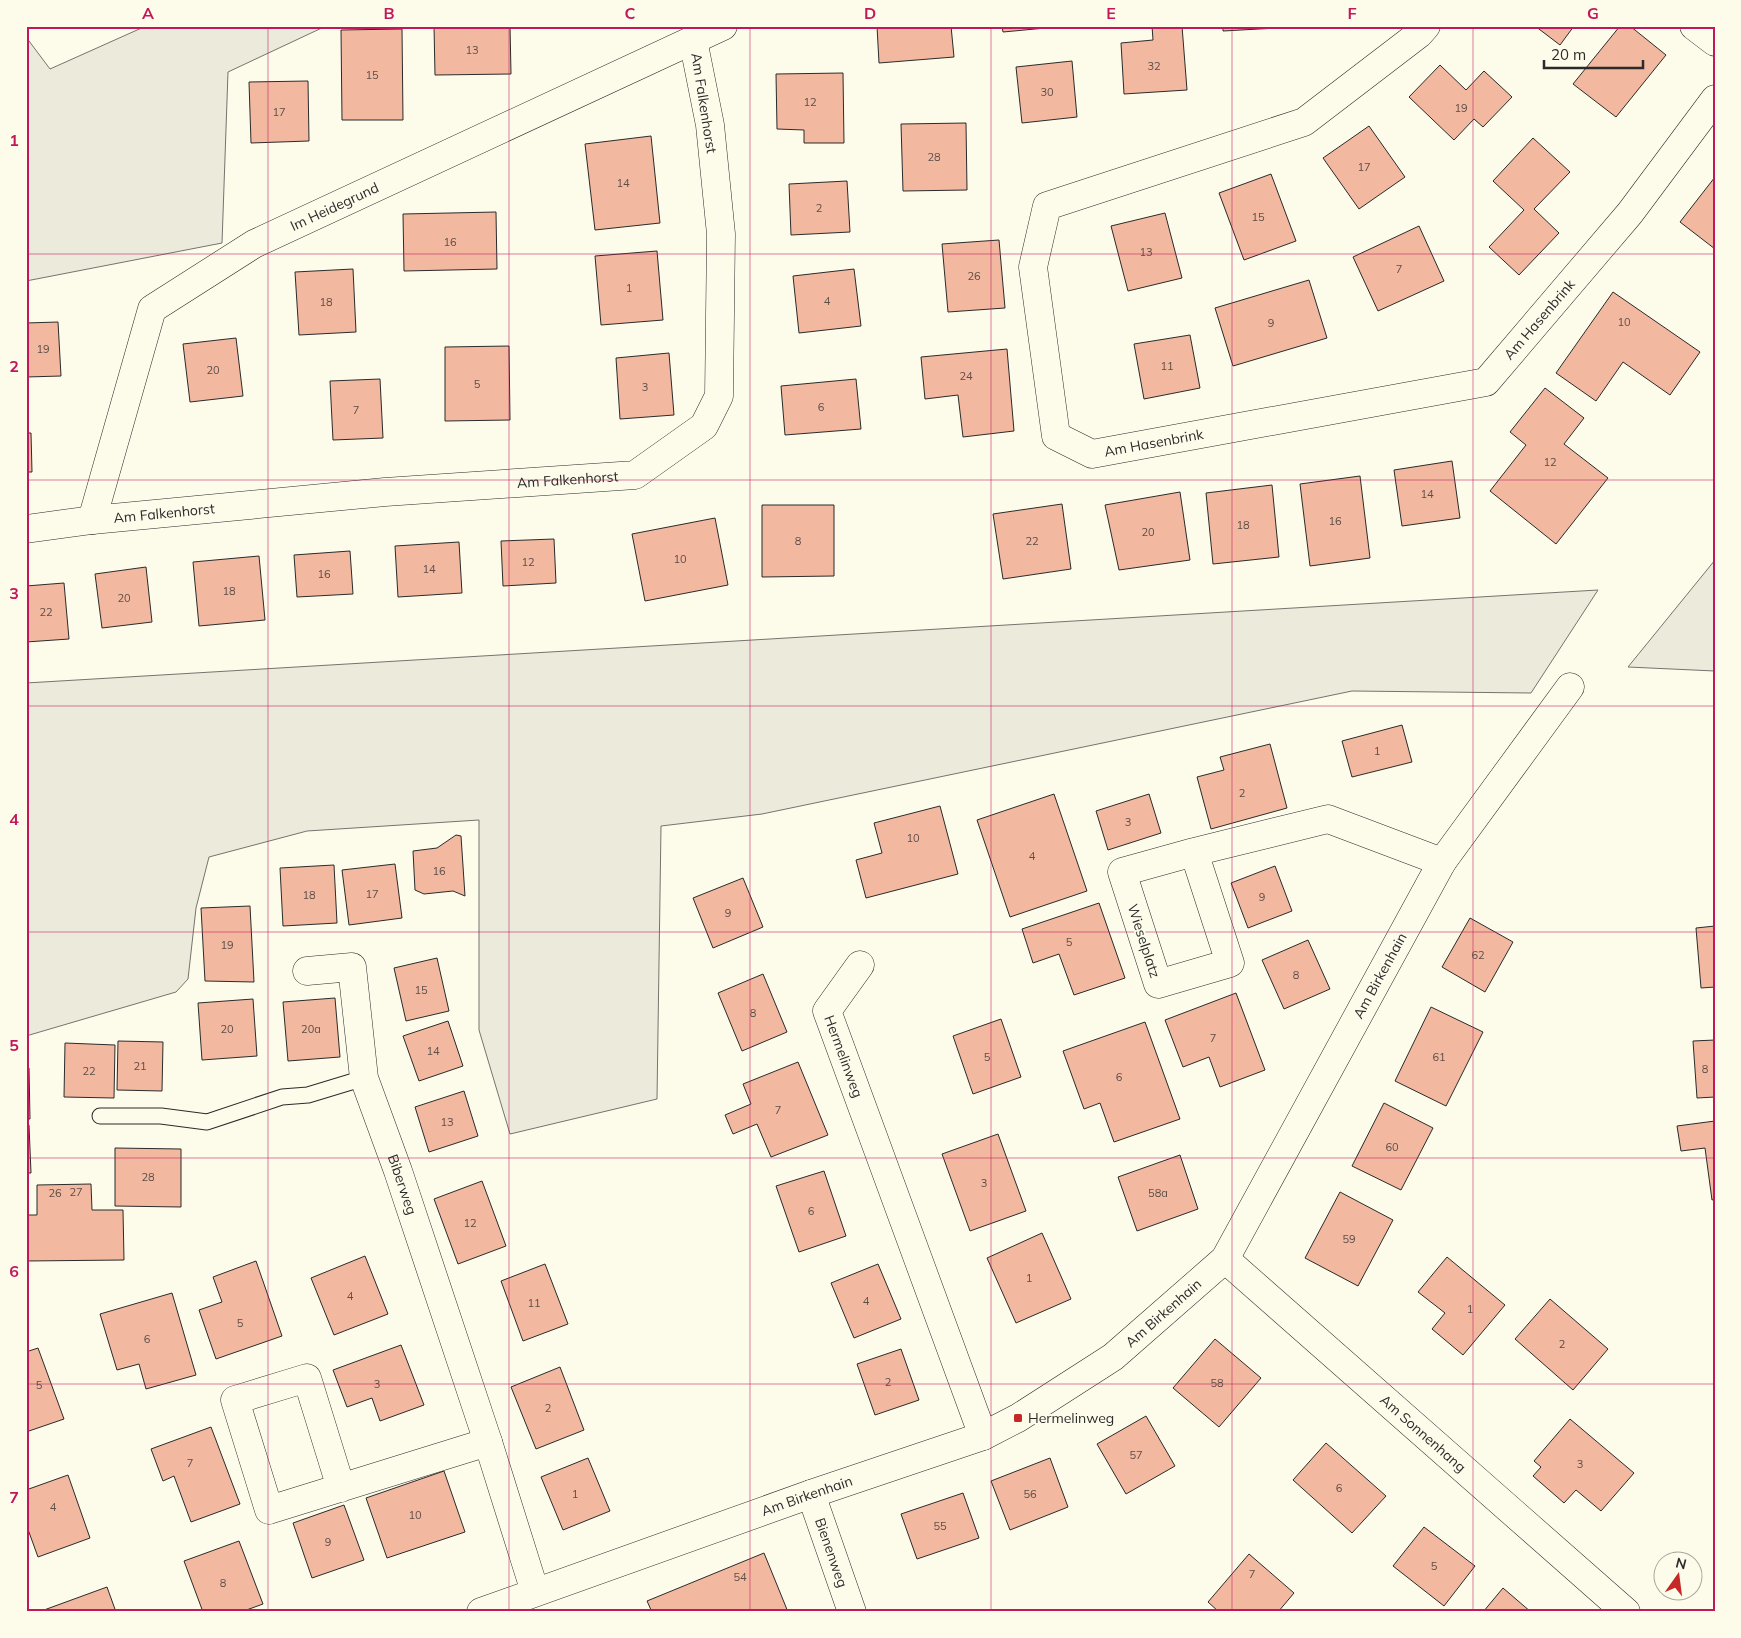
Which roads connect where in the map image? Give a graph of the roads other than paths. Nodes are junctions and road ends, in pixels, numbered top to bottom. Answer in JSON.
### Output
{"nodes":[{"id":1,"x":723,"y":26,"type":"edge"},
{"id":2,"x":1426,"y":26,"type":"edge"},
{"id":3,"x":1694,"y":26,"type":"edge"},
{"id":4,"x":693,"y":40,"type":"junction"},
{"id":5,"x":1715,"y":42,"type":"edge"},
{"id":6,"x":1715,"y":98,"type":"edge"},
{"id":7,"x":92,"y":520,"type":"junction"},
{"id":8,"x":26,"y":529,"type":"edge"},
{"id":9,"x":1570,"y":687,"type":"dead end"},
{"id":10,"x":1194,"y":852,"type":"junction"},
{"id":11,"x":1442,"y":862,"type":"junction"},
{"id":12,"x":860,"y":965,"type":"dead end"},
{"id":13,"x":307,"y":971,"type":"dead end"},
{"id":14,"x":364,"y":1078,"type":"junction"},
{"id":15,"x":100,"y":1116,"type":"dead end"},
{"id":16,"x":1225,"y":1259,"type":"junction"},
{"id":17,"x":983,"y":1436,"type":"junction"},
{"id":18,"x":488,"y":1442,"type":"junction"},
{"id":19,"x":341,"y":1488,"type":"junction"},
{"id":20,"x":811,"y":1494,"type":"junction"},
{"id":21,"x":534,"y":1592,"type":"junction"},
{"id":22,"x":1622,"y":1610,"type":"edge"},
{"id":23,"x":481,"y":1612,"type":"edge"},
{"id":24,"x":852,"y":1612,"type":"edge"}],
"edges":[{"from":1,"to":4,"type":"street","name":"Im Heidegrund"},
{"from":2,"to":6,"type":"street","name":"Am Hasenbrink"},
{"from":3,"to":5,"type":"street"},
{"from":4,"to":7,"type":"street","name":"Im Heidegrund"},
{"from":4,"to":7,"type":"street","name":"Am Falkenhorst"},
{"from":7,"to":8,"type":"street","name":"Am Falkenhorst"},
{"from":9,"to":11,"type":"street","name":"Am Birkenhain"},
{"from":10,"to":10,"type":"street","name":"Wieselplatz"},
{"from":10,"to":11,"type":"street","name":"Wieselplatz"},
{"from":11,"to":16,"type":"street","name":"Am Birkenhain"},
{"from":12,"to":17,"type":"street","name":"Hermelinweg"},
{"from":13,"to":14,"type":"street","name":"Biberweg"},
{"from":14,"to":15,"type":"lane"},
{"from":14,"to":18,"type":"street","name":"Biberweg"},
{"from":16,"to":17,"type":"street","name":"Am Birkenhain"},
{"from":16,"to":22,"type":"street","name":"Am Sonnenhang"},
{"from":17,"to":20,"type":"street","name":"Am Birkenhain"},
{"from":18,"to":19,"type":"street"},
{"from":18,"to":21,"type":"street","name":"Biberweg"},
{"from":19,"to":19,"type":"street"},
{"from":20,"to":21,"type":"street","name":"Am Birkenhain"},
{"from":20,"to":24,"type":"street","name":"Bienenweg"},
{"from":21,"to":23,"type":"street","name":"Am Birkenhain"}]}
